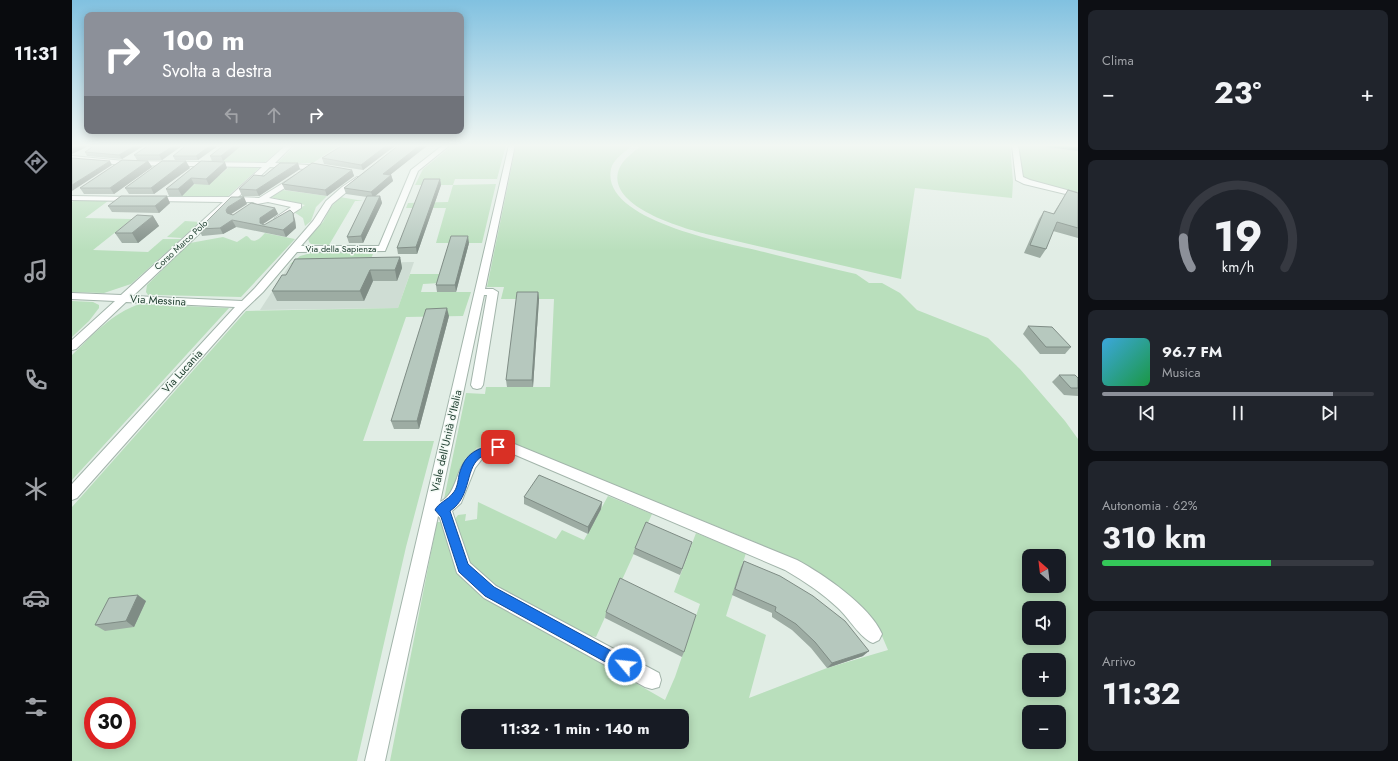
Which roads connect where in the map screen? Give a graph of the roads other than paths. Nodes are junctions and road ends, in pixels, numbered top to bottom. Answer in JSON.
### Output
{"nodes":[{"id":1,"x":251,"y":181,"type":"edge"},
{"id":2,"x":290,"y":181,"type":"edge"},
{"id":3,"x":352,"y":181,"type":"edge"},
{"id":4,"x":411,"y":181,"type":"edge"},
{"id":5,"x":504,"y":181,"type":"edge"},
{"id":6,"x":1024,"y":181,"type":"edge"},
{"id":7,"x":85,"y":188,"type":"edge"},
{"id":8,"x":128,"y":190,"type":"edge"},
{"id":9,"x":168,"y":190,"type":"edge"},
{"id":10,"x":1078,"y":195,"type":"edge"},
{"id":11,"x":72,"y":197,"type":"edge"},
{"id":12,"x":116,"y":198,"type":"junction"},
{"id":13,"x":157,"y":199,"type":"junction"},
{"id":14,"x":230,"y":200,"type":"junction"},
{"id":15,"x":258,"y":201,"type":"junction"},
{"id":16,"x":247,"y":209,"type":"edge"},
{"id":17,"x":273,"y":223,"type":"edge"},
{"id":18,"x":293,"y":249,"type":"junction"},
{"id":19,"x":479,"y":292,"type":"junction"},
{"id":20,"x":72,"y":296,"type":"edge"},
{"id":21,"x":124,"y":298,"type":"junction"},
{"id":22,"x":243,"y":304,"type":"junction"},
{"id":23,"x":72,"y":346,"type":"edge"},
{"id":24,"x":477,"y":385,"type":"dead end"},
{"id":25,"x":72,"y":494,"type":"edge"},
{"id":26,"x":435,"y":511,"type":"junction"},
{"id":27,"x":873,"y":634,"type":"dead end"},
{"id":28,"x":652,"y":680,"type":"dead end"},
{"id":29,"x":375,"y":761,"type":"edge"}],
"edges":[{"from":1,"to":14,"type":"street","name":"Corso Marco Polo"},
{"from":2,"to":15,"type":"street"},
{"from":3,"to":18,"type":"street","name":"Via Lucania"},
{"from":4,"to":18,"type":"street","name":"Via della Sapienza"},
{"from":5,"to":19,"type":"street","name":"Viale dell'Unità d'Italia"},
{"from":6,"to":10,"type":"street"},
{"from":7,"to":11,"type":"street"},
{"from":8,"to":12,"type":"street"},
{"from":9,"to":13,"type":"street"},
{"from":11,"to":12,"type":"street"},
{"from":12,"to":13,"type":"street"},
{"from":13,"to":14,"type":"street"},
{"from":14,"to":15,"type":"street"},
{"from":14,"to":21,"type":"street","name":"Corso Marco Polo"},
{"from":15,"to":16,"type":"street"},
{"from":15,"to":17,"type":"street"},
{"from":18,"to":22,"type":"street","name":"Via Lucania"},
{"from":19,"to":24,"type":"street"},
{"from":19,"to":26,"type":"street","name":"Viale dell'Unità d'Italia"},
{"from":20,"to":21,"type":"street","name":"Via Messina"},
{"from":21,"to":22,"type":"street","name":"Via Messina"},
{"from":21,"to":23,"type":"street","name":"Corso Marco Polo"},
{"from":22,"to":25,"type":"street","name":"Via Lucania"},
{"from":26,"to":27,"type":"street"},
{"from":26,"to":28,"type":"street"},
{"from":26,"to":29,"type":"street","name":"Viale dell'Unità d'Italia"}]}
